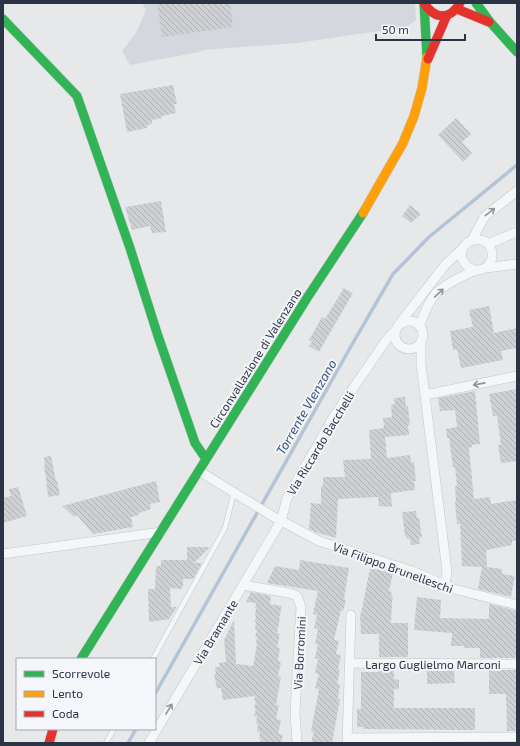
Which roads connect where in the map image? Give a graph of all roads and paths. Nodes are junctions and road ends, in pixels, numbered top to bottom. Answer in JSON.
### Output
{"nodes":[{"id":1,"x":424,"y":3,"type":"edge"},
{"id":2,"x":476,"y":3,"type":"edge"},
{"id":3,"x":459,"y":6,"type":"edge"},
{"id":4,"x":447,"y":15,"type":"junction"},
{"id":5,"x":3,"y":19,"type":"edge"},
{"id":6,"x":490,"y":22,"type":"junction"},
{"id":7,"x":517,"y":52,"type":"edge"},
{"id":8,"x":427,"y":60,"type":"junction"},
{"id":9,"x":517,"y":191,"type":"edge"},
{"id":10,"x":517,"y":232,"type":"edge"},
{"id":11,"x":468,"y":243,"type":"junction"},
{"id":12,"x":488,"y":244,"type":"junction"},
{"id":13,"x":517,"y":264,"type":"edge"},
{"id":14,"x":486,"y":268,"type":"junction"},
{"id":15,"x":475,"y":270,"type":"junction"},
{"id":16,"x":419,"y":326,"type":"junction"},
{"id":17,"x":396,"y":329,"type":"junction"},
{"id":18,"x":421,"y":341,"type":"junction"},
{"id":19,"x":517,"y":376,"type":"edge"},
{"id":20,"x":425,"y":395,"type":"junction"},
{"id":21,"x":206,"y":459,"type":"junction"},
{"id":22,"x":199,"y":471,"type":"junction"},
{"id":23,"x":234,"y":492,"type":"junction"},
{"id":24,"x":278,"y":519,"type":"junction"},
{"id":25,"x":161,"y":532,"type":"junction"},
{"id":26,"x":3,"y":554,"type":"edge"},
{"id":27,"x":243,"y":585,"type":"junction"},
{"id":28,"x":445,"y":585,"type":"junction"},
{"id":29,"x":517,"y":605,"type":"edge"},
{"id":30,"x":351,"y":615,"type":"dead end"},
{"id":31,"x":82,"y":658,"type":"edge"},
{"id":32,"x":154,"y":658,"type":"edge"},
{"id":33,"x":349,"y":663,"type":"junction"},
{"id":34,"x":517,"y":664,"type":"edge"},
{"id":35,"x":53,"y":730,"type":"edge"},
{"id":36,"x":113,"y":730,"type":"edge"},
{"id":37,"x":517,"y":737,"type":"edge"},
{"id":38,"x":347,"y":741,"type":"edge"},
{"id":39,"x":48,"y":743,"type":"edge"},
{"id":40,"x":106,"y":743,"type":"edge"},
{"id":41,"x":149,"y":743,"type":"edge"},
{"id":42,"x":297,"y":743,"type":"edge"}],
"edges":[{"from":1,"to":4,"type":"main road"},
{"from":1,"to":8,"type":"main road"},
{"from":2,"to":6,"type":"main road"},
{"from":3,"to":4,"type":"main road"},
{"from":3,"to":6,"type":"main road"},
{"from":4,"to":8,"type":"main road"},
{"from":5,"to":21,"type":"main road"},
{"from":6,"to":7,"type":"main road"},
{"from":8,"to":21,"type":"main road","name":"Circonvallazione di Valenzano"},
{"from":11,"to":9,"type":"street","one_way":true},
{"from":10,"to":12,"type":"street"},
{"from":11,"to":12,"type":"street"},
{"from":11,"to":15,"type":"street"},
{"from":11,"to":17,"type":"street","name":"Via Riccardo Bacchelli"},
{"from":12,"to":14,"type":"street"},
{"from":13,"to":14,"type":"street"},
{"from":14,"to":15,"type":"street"},
{"from":16,"to":15,"type":"street","one_way":true},
{"from":16,"to":17,"type":"street"},
{"from":16,"to":18,"type":"street"},
{"from":17,"to":18,"type":"street"},
{"from":17,"to":24,"type":"street","name":"Via Riccardo Bacchelli"},
{"from":18,"to":20,"type":"street"},
{"from":19,"to":20,"type":"street","one_way":true},
{"from":20,"to":28,"type":"street"},
{"from":21,"to":22,"type":"main road","name":"Circonvallazione di Valenzano"},
{"from":22,"to":23,"type":"street","name":"Via Filippo Brunelleschi"},
{"from":22,"to":25,"type":"main road","name":"Circonvallazione di Valenzano"},
{"from":23,"to":24,"type":"street","name":"Via Filippo Brunelleschi"},
{"from":23,"to":32,"type":"lane"},
{"from":24,"to":27,"type":"street","name":"Via Bramante"},
{"from":24,"to":28,"type":"street","name":"Via Filippo Brunelleschi"},
{"from":25,"to":26,"type":"street"},
{"from":25,"to":31,"type":"main road","name":"Circonvallazione di Valenzano"},
{"from":41,"to":27,"type":"street","name":"Via Bramante","one_way":true},
{"from":27,"to":42,"type":"street","name":"Via Borromini"},
{"from":28,"to":29,"type":"street","name":"Via Filippo Brunelleschi"},
{"from":30,"to":33,"type":"street"},
{"from":33,"to":34,"type":"street","name":"Largo Guglielmo Marconi"},
{"from":33,"to":38,"type":"street"},
{"from":35,"to":39,"type":"main road"},
{"from":36,"to":40,"type":"lane"},
{"from":37,"to":38,"type":"street"}]}
